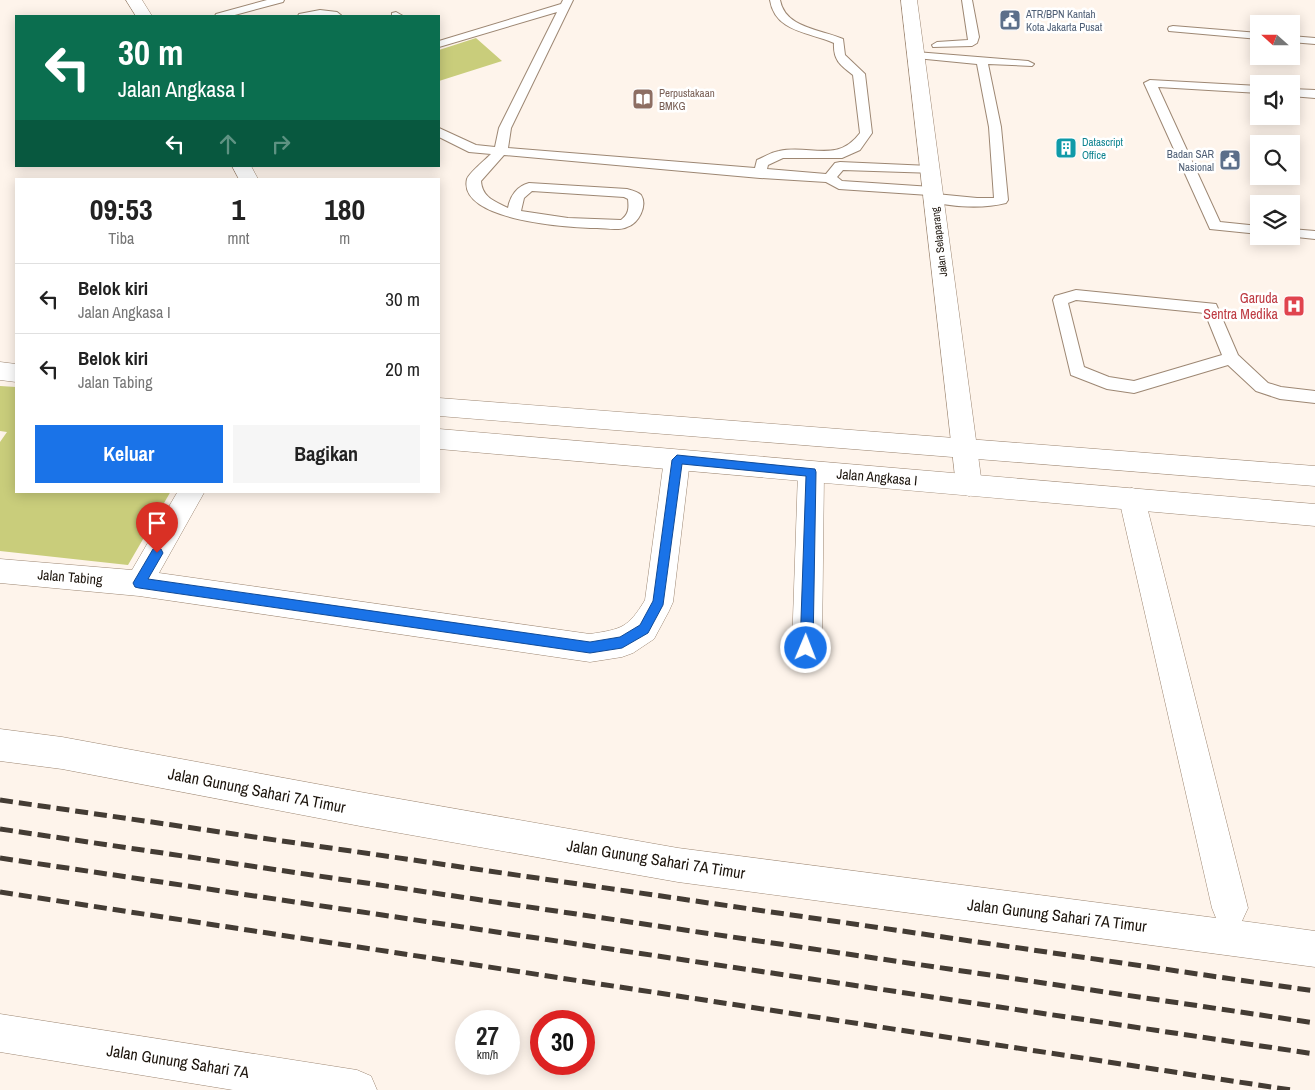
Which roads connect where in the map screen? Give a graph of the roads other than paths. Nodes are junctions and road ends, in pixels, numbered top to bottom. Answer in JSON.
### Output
{"nodes":[{"id":1,"x":134,"y":0,"type":"edge"},
{"id":2,"x":279,"y":0,"type":"edge"},
{"id":3,"x":776,"y":0,"type":"edge"},
{"id":4,"x":909,"y":0,"type":"edge"},
{"id":5,"x":967,"y":0,"type":"edge"},
{"id":6,"x":567,"y":3,"type":"edge"},
{"id":7,"x":143,"y":15,"type":"edge"},
{"id":8,"x":224,"y":15,"type":"edge"},
{"id":9,"x":308,"y":15,"type":"edge"},
{"id":10,"x":335,"y":15,"type":"edge"},
{"id":11,"x":1173,"y":29,"type":"dead end"},
{"id":12,"x":1250,"y":35,"type":"edge"},
{"id":13,"x":1300,"y":40,"type":"edge"},
{"id":14,"x":1315,"y":41,"type":"edge"},
{"id":15,"x":440,"y":44,"type":"edge"},
{"id":16,"x":916,"y":49,"type":"junction"},
{"id":17,"x":977,"y":59,"type":"junction"},
{"id":18,"x":1028,"y":64,"type":"dead end"},
{"id":19,"x":1250,"y":89,"type":"edge"},
{"id":20,"x":1300,"y":93,"type":"edge"},
{"id":21,"x":1315,"y":94,"type":"edge"},
{"id":22,"x":440,"y":132,"type":"edge"},
{"id":23,"x":501,"y":151,"type":"junction"},
{"id":24,"x":242,"y":167,"type":"edge"},
{"id":25,"x":930,"y":170,"type":"junction"},
{"id":26,"x":760,"y":174,"type":"junction"},
{"id":27,"x":249,"y":178,"type":"edge"},
{"id":28,"x":829,"y":178,"type":"junction"},
{"id":29,"x":933,"y":195,"type":"junction"},
{"id":30,"x":514,"y":215,"type":"junction"},
{"id":31,"x":1250,"y":229,"type":"edge"},
{"id":32,"x":1300,"y":234,"type":"edge"},
{"id":33,"x":1315,"y":235,"type":"edge"},
{"id":34,"x":1230,"y":358,"type":"junction"},
{"id":35,"x":0,"y":371,"type":"edge"},
{"id":36,"x":15,"y":373,"type":"edge"},
{"id":37,"x":1315,"y":397,"type":"edge"},
{"id":38,"x":440,"y":407,"type":"edge"},
{"id":39,"x":440,"y":439,"type":"edge"},
{"id":40,"x":964,"y":449,"type":"junction"},
{"id":41,"x":677,"y":460,"type":"junction"},
{"id":42,"x":811,"y":472,"type":"junction"},
{"id":43,"x":1315,"y":476,"type":"edge"},
{"id":44,"x":968,"y":485,"type":"junction"},
{"id":45,"x":191,"y":493,"type":"edge"},
{"id":46,"x":1132,"y":499,"type":"junction"},
{"id":47,"x":1315,"y":515,"type":"edge"},
{"id":48,"x":0,"y":571,"type":"edge"},
{"id":49,"x":139,"y":583,"type":"junction"},
{"id":50,"x":806,"y":648,"type":"dead end"},
{"id":51,"x":0,"y":745,"type":"edge"},
{"id":52,"x":1230,"y":908,"type":"dead end"},
{"id":53,"x":1315,"y":949,"type":"edge"},
{"id":54,"x":0,"y":1033,"type":"edge"},
{"id":55,"x":357,"y":1090,"type":"edge"}],
"edges":[{"from":1,"to":7,"type":"street"},
{"from":2,"to":8,"type":"lane"},
{"from":3,"to":26,"type":"lane"},
{"from":4,"to":16,"type":"street","name":"Jalan Selaparang"},
{"from":5,"to":16,"type":"lane"},
{"from":6,"to":15,"type":"lane"},
{"from":6,"to":23,"type":"lane"},
{"from":9,"to":10,"type":"lane"},
{"from":11,"to":12,"type":"lane"},
{"from":13,"to":14,"type":"lane"},
{"from":16,"to":17,"type":"lane"},
{"from":16,"to":25,"type":"street","name":"Jalan Selaparang"},
{"from":17,"to":18,"type":"lane"},
{"from":17,"to":29,"type":"lane"},
{"from":19,"to":31,"type":"lane"},
{"from":20,"to":21,"type":"lane"},
{"from":22,"to":23,"type":"lane"},
{"from":23,"to":26,"type":"lane"},
{"from":23,"to":30,"type":"lane"},
{"from":24,"to":27,"type":"street"},
{"from":25,"to":28,"type":"lane"},
{"from":25,"to":29,"type":"street","name":"Jalan Selaparang"},
{"from":26,"to":28,"type":"lane"},
{"from":28,"to":29,"type":"lane"},
{"from":29,"to":40,"type":"street","name":"Jalan Selaparang"},
{"from":30,"to":30,"type":"lane"},
{"from":32,"to":33,"type":"lane"},
{"from":34,"to":34,"type":"lane"},
{"from":34,"to":37,"type":"lane"},
{"from":35,"to":36,"type":"street"},
{"from":38,"to":40,"type":"street"},
{"from":39,"to":41,"type":"street","name":"Jalan Angkasa I"},
{"from":40,"to":43,"type":"street"},
{"from":40,"to":44,"type":"street","name":"Jalan Selaparang"},
{"from":41,"to":42,"type":"street","name":"Jalan Angkasa I"},
{"from":41,"to":49,"type":"street","name":"Jalan Tabing"},
{"from":42,"to":44,"type":"street","name":"Jalan Angkasa I"},
{"from":42,"to":50,"type":"street"},
{"from":44,"to":46,"type":"street","name":"Jalan Angkasa I"},
{"from":45,"to":49,"type":"street"},
{"from":46,"to":47,"type":"street","name":"Jalan Angkasa I"},
{"from":46,"to":52,"type":"street"},
{"from":48,"to":49,"type":"street","name":"Jalan Tabing"},
{"from":51,"to":53,"type":"street","name":"Jalan Gunung Sahari 7A Timur"},
{"from":54,"to":55,"type":"street","name":"Jalan Gunung Sahari 7A"}]}
